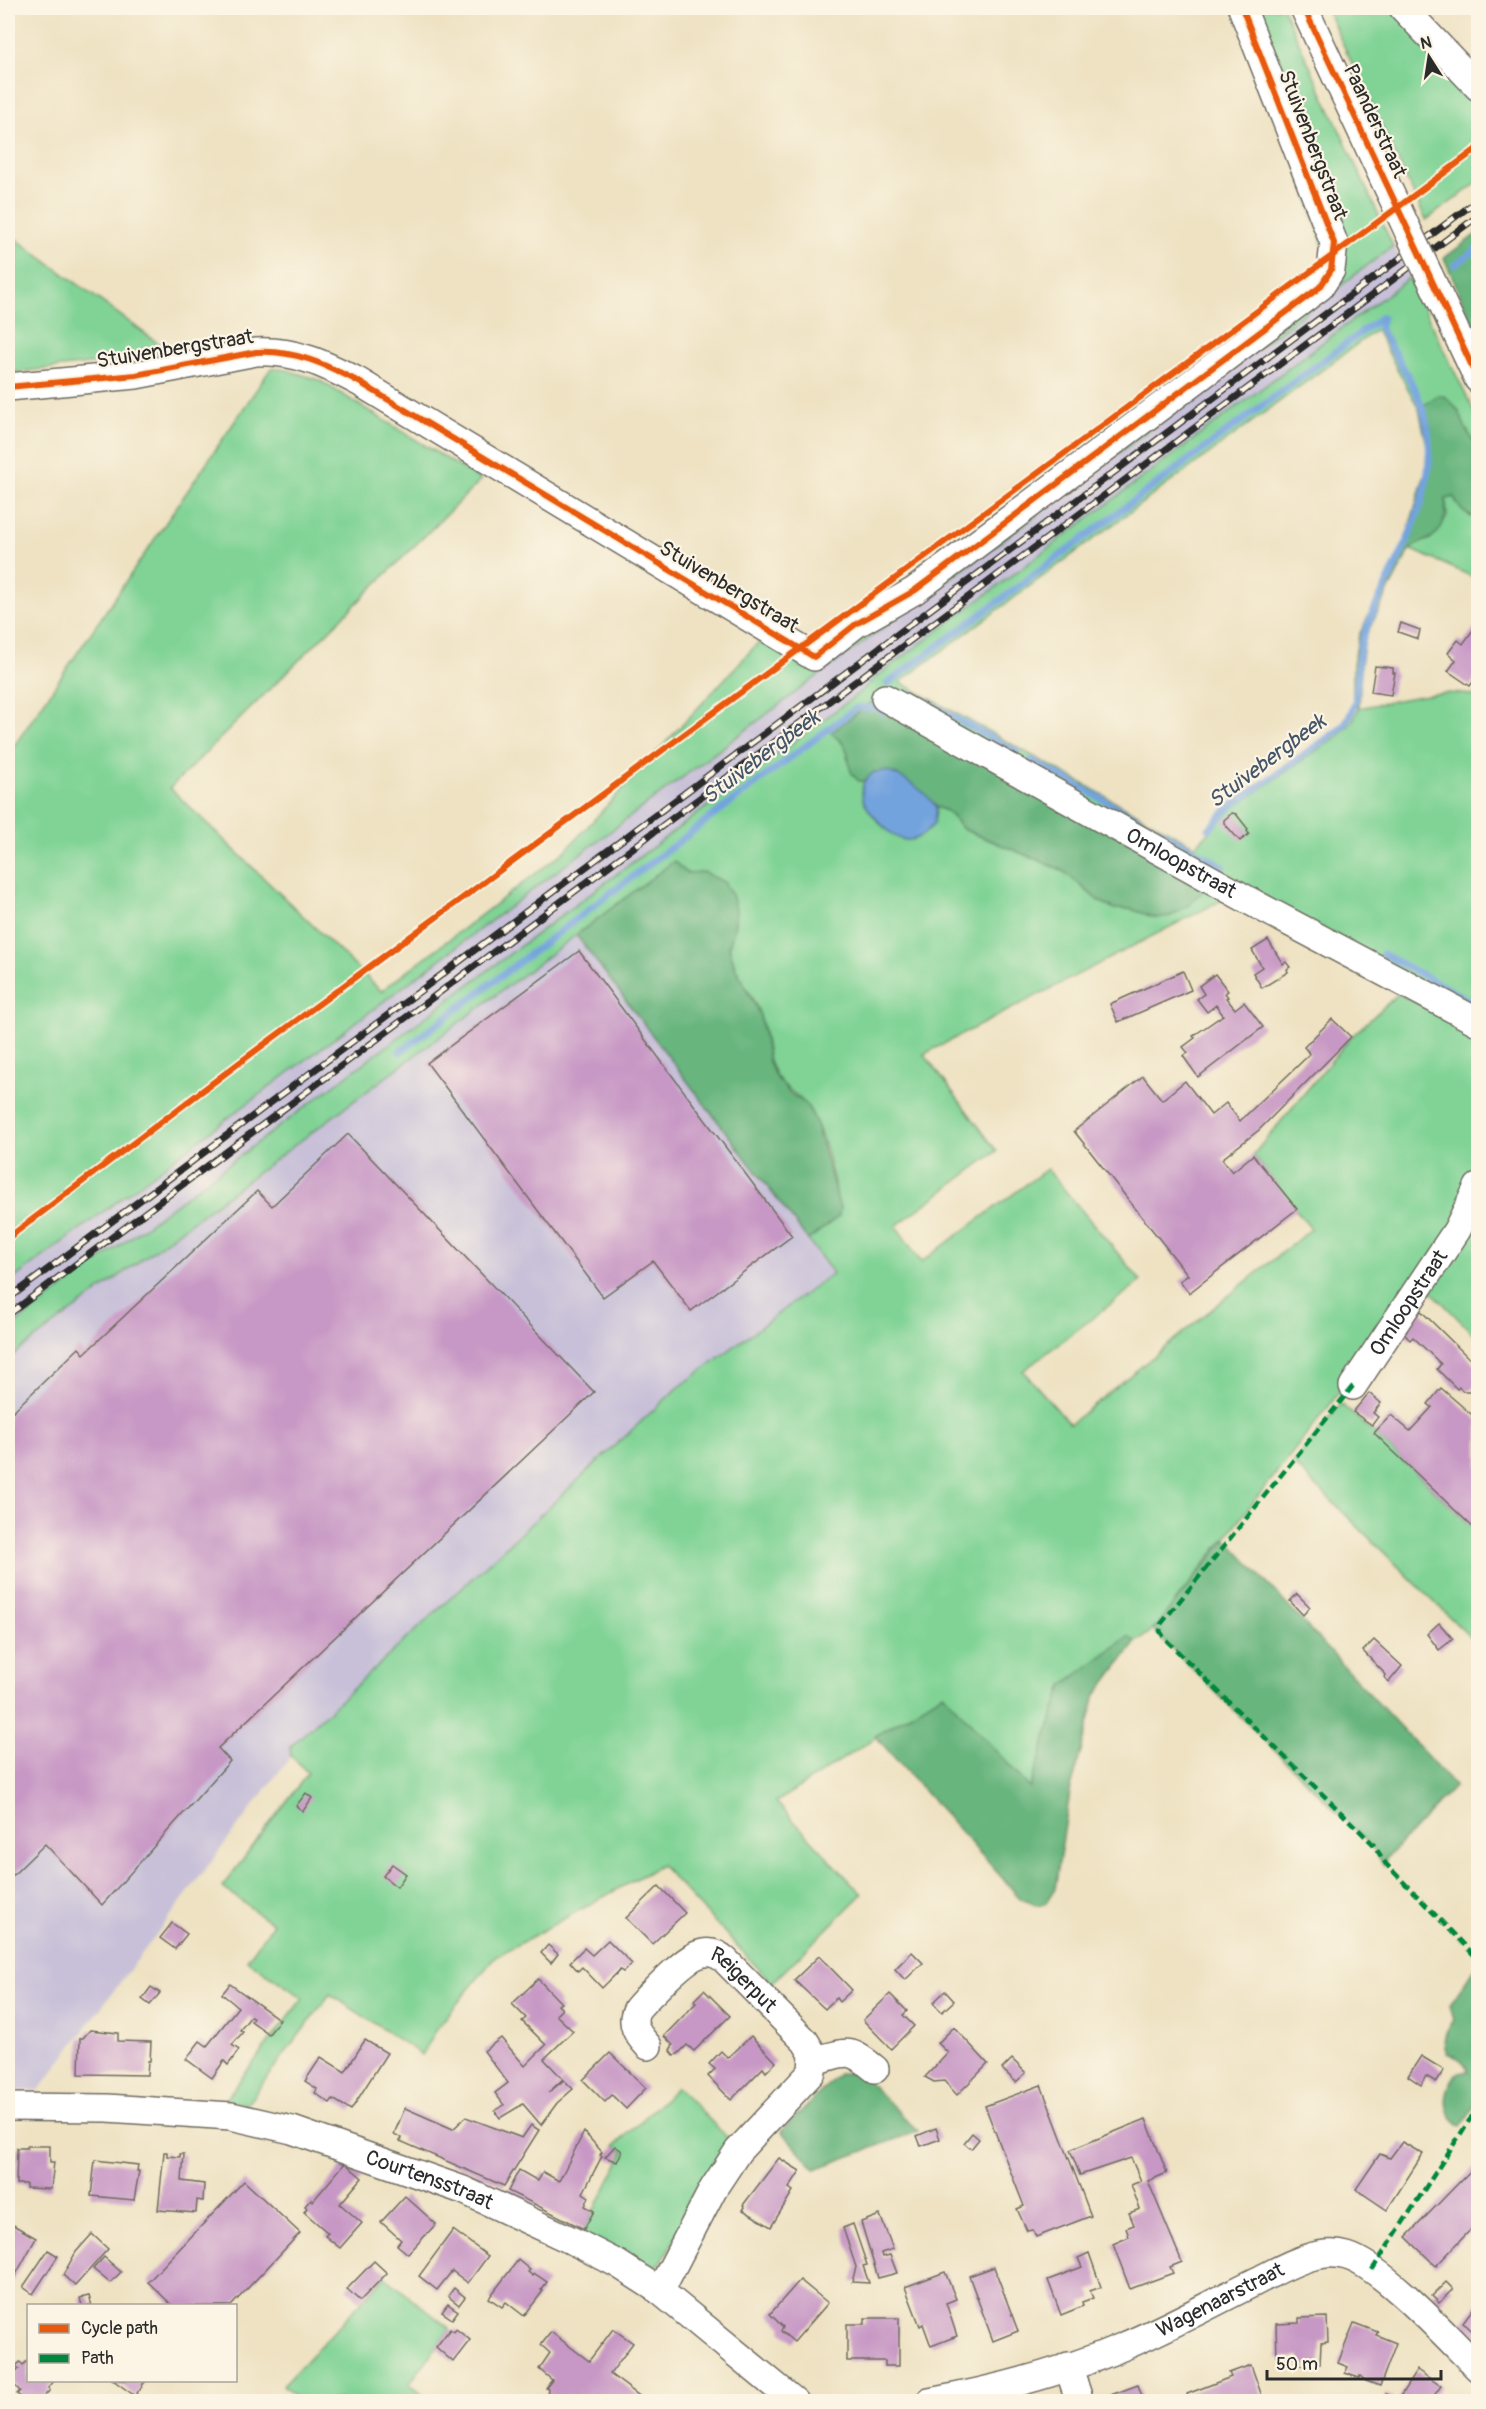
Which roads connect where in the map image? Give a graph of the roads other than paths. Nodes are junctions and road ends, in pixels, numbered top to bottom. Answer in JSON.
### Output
{"nodes":[{"id":1,"x":1242,"y":8,"type":"edge"},
{"id":2,"x":1304,"y":8,"type":"edge"},
{"id":3,"x":1403,"y":8,"type":"edge"},
{"id":4,"x":1479,"y":87,"type":"edge"},
{"id":5,"x":1479,"y":379,"type":"edge"},
{"id":6,"x":8,"y":387,"type":"edge"},
{"id":7,"x":885,"y":698,"type":"dead end"},
{"id":8,"x":1479,"y":1022,"type":"edge"},
{"id":9,"x":1479,"y":1187,"type":"edge"},
{"id":10,"x":1353,"y":1386,"type":"dead end"},
{"id":11,"x":648,"y":2046,"type":"dead end"},
{"id":12,"x":814,"y":2060,"type":"junction"},
{"id":13,"x":875,"y":2069,"type":"dead end"},
{"id":14,"x":8,"y":2107,"type":"edge"},
{"id":15,"x":660,"y":2291,"type":"junction"},
{"id":16,"x":1068,"y":2366,"type":"junction"},
{"id":17,"x":1479,"y":2368,"type":"edge"},
{"id":18,"x":795,"y":2402,"type":"edge"},
{"id":19,"x":929,"y":2402,"type":"edge"},
{"id":20,"x":1080,"y":2402,"type":"edge"}],
"edges":[{"from":1,"to":6,"type":"street","name":"Stuivenbergstraat"},
{"from":2,"to":5,"type":"street","name":"Paanderstraat","bridge":true},
{"from":3,"to":4,"type":"street"},
{"from":7,"to":8,"type":"street","name":"Omloopstraat"},
{"from":9,"to":10,"type":"street","name":"Omloopstraat"},
{"from":11,"to":12,"type":"street","name":"Reigerput"},
{"from":12,"to":13,"type":"street"},
{"from":12,"to":15,"type":"street"},
{"from":14,"to":15,"type":"street","name":"Courtensstraat"},
{"from":15,"to":18,"type":"street","name":"Courtensstraat"},
{"from":16,"to":17,"type":"street","name":"Wagenaarstraat"},
{"from":16,"to":19,"type":"street","name":"Wagenaarstraat"},
{"from":16,"to":20,"type":"street"}]}
